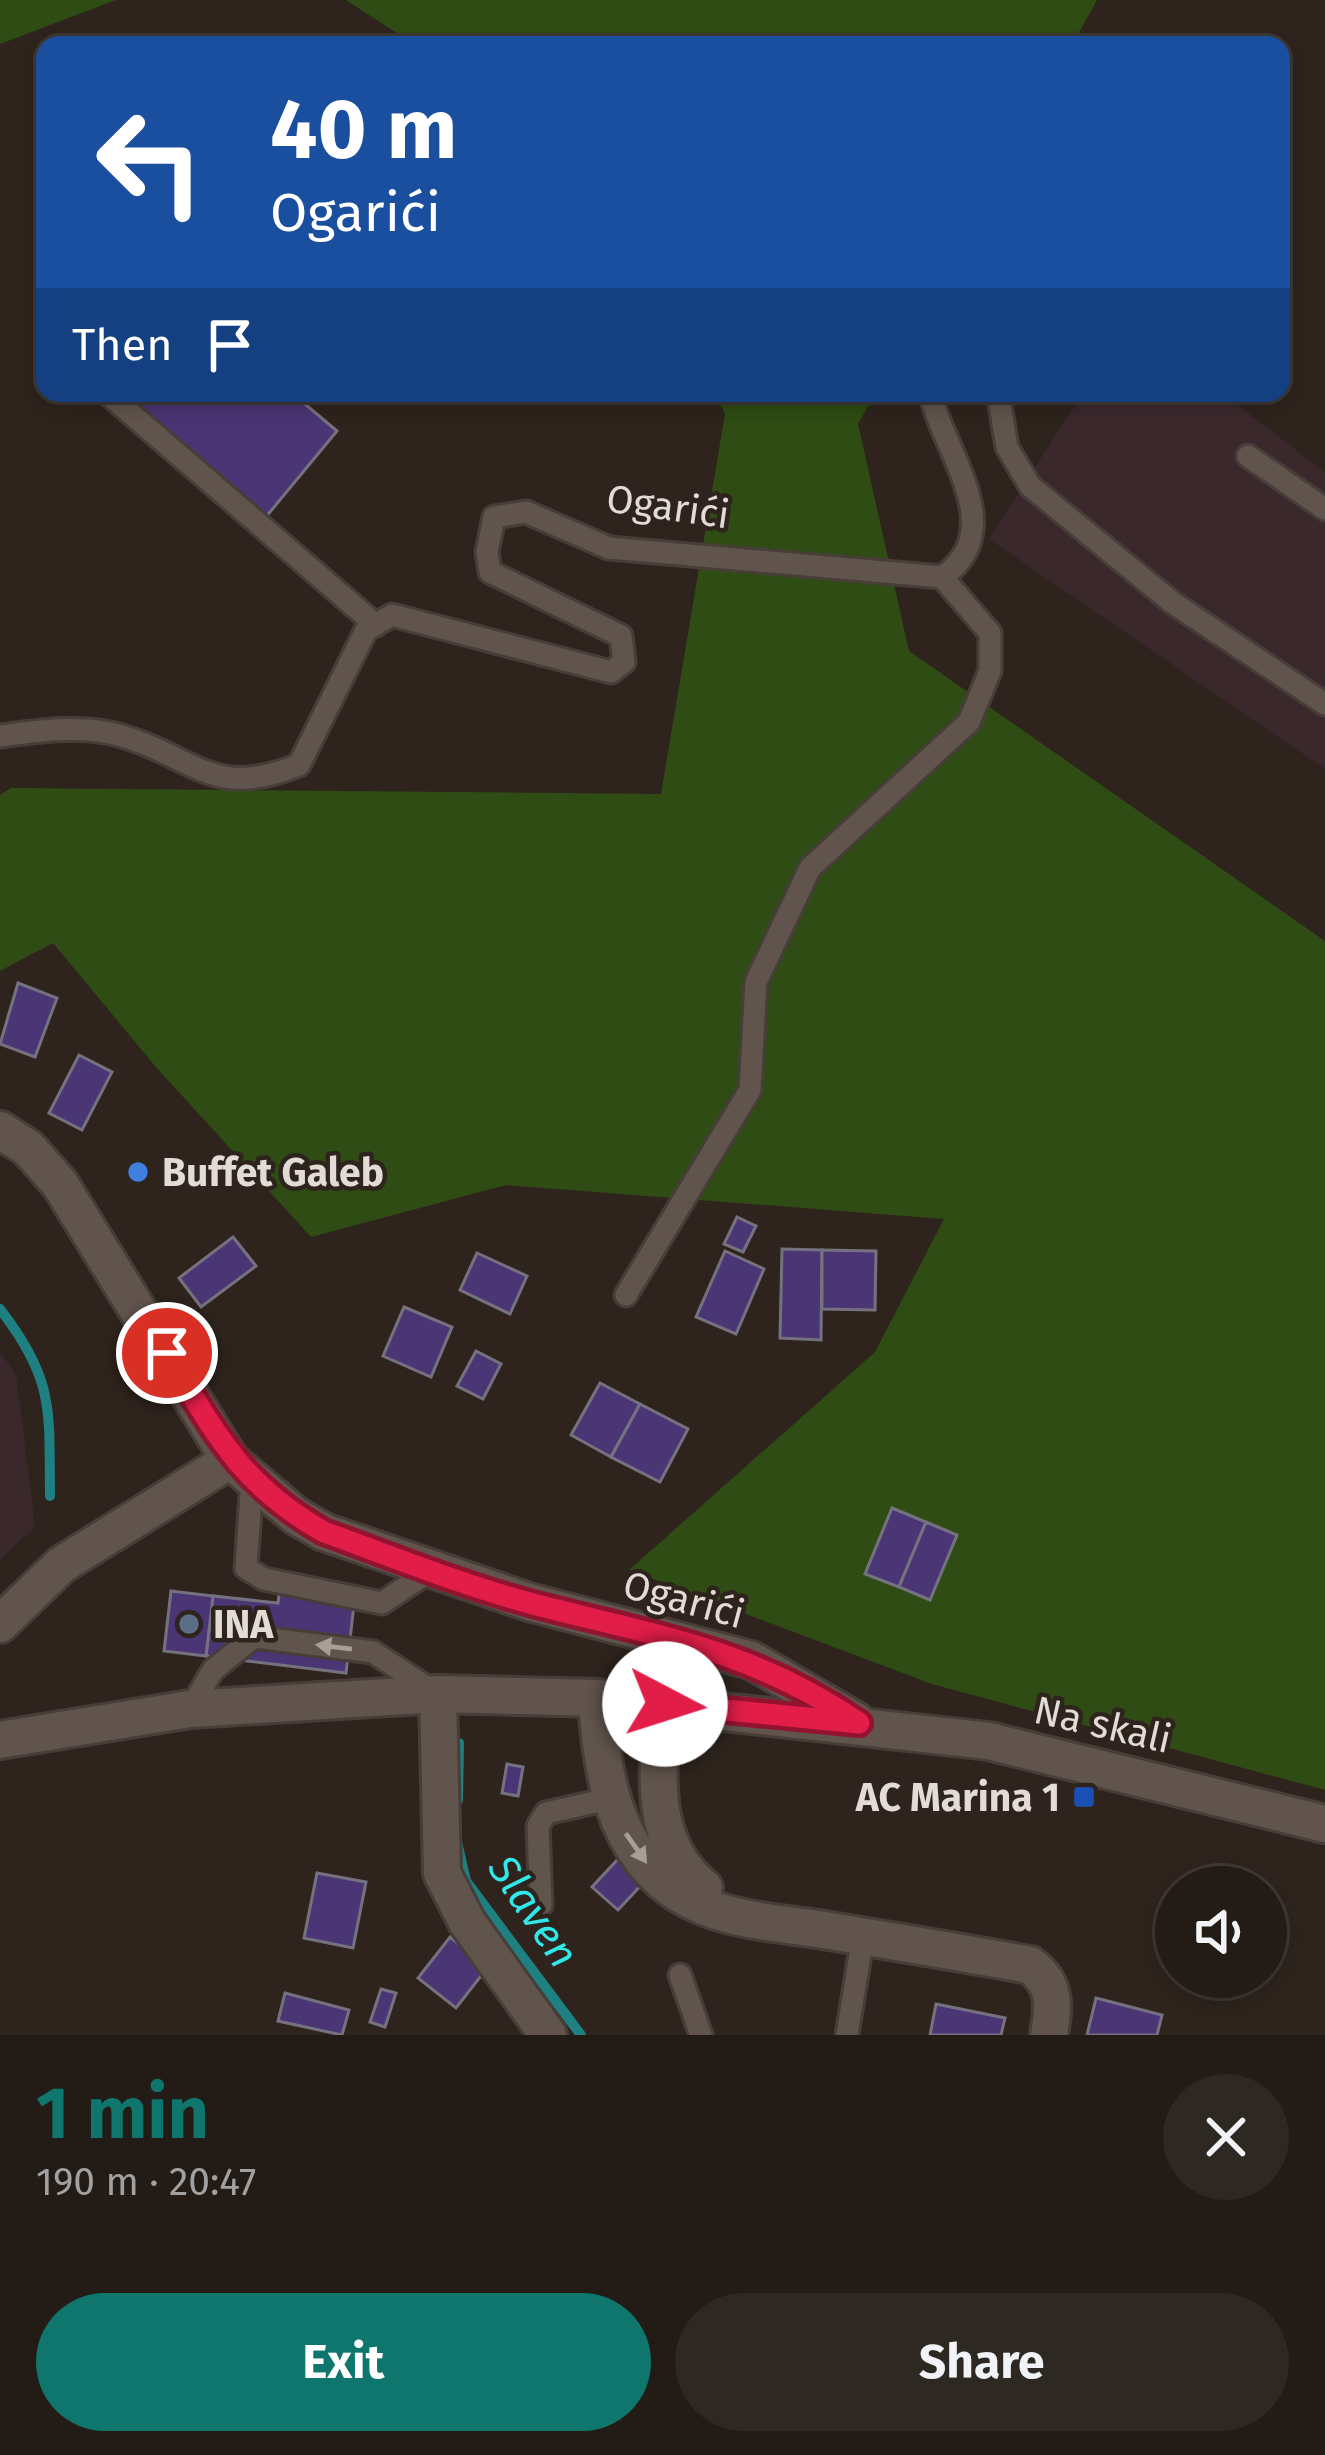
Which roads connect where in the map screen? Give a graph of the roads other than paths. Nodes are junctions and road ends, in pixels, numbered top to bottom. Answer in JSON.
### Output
{"nodes":[{"id":1,"x":117,"y":402,"type":"edge"},
{"id":2,"x":933,"y":402,"type":"edge"},
{"id":3,"x":999,"y":402,"type":"edge"},
{"id":4,"x":1248,"y":456,"type":"dead end"},
{"id":5,"x":1325,"y":509,"type":"edge"},
{"id":6,"x":942,"y":577,"type":"junction"},
{"id":7,"x":376,"y":625,"type":"junction"},
{"id":8,"x":1325,"y":704,"type":"edge"},
{"id":9,"x":0,"y":736,"type":"edge"},
{"id":10,"x":9,"y":1144,"type":"edge"},
{"id":11,"x":626,"y":1295,"type":"dead end"},
{"id":12,"x":241,"y":1470,"type":"junction"},
{"id":13,"x":430,"y":1571,"type":"junction"},
{"id":14,"x":0,"y":1624,"type":"edge"},
{"id":15,"x":438,"y":1694,"type":"junction"},
{"id":16,"x":597,"y":1698,"type":"junction"},
{"id":17,"x":665,"y":1704,"type":"junction"},
{"id":18,"x":190,"y":1709,"type":"junction"},
{"id":19,"x":859,"y":1723,"type":"junction"},
{"id":20,"x":0,"y":1740,"type":"edge"},
{"id":21,"x":608,"y":1799,"type":"junction"},
{"id":22,"x":1325,"y":1824,"type":"edge"},
{"id":23,"x":542,"y":1905,"type":"dead end"},
{"id":24,"x":753,"y":1919,"type":"junction"},
{"id":25,"x":863,"y":1936,"type":"junction"},
{"id":26,"x":680,"y":1976,"type":"dead end"},
{"id":27,"x":548,"y":2035,"type":"edge"},
{"id":28,"x":701,"y":2035,"type":"edge"},
{"id":29,"x":847,"y":2035,"type":"edge"},
{"id":30,"x":1049,"y":2035,"type":"edge"}],
"edges":[{"from":1,"to":7,"type":"lane"},
{"from":2,"to":6,"type":"lane"},
{"from":3,"to":8,"type":"lane"},
{"from":4,"to":5,"type":"lane"},
{"from":6,"to":7,"type":"lane","name":"Ogarići"},
{"from":6,"to":11,"type":"lane"},
{"from":7,"to":9,"type":"lane"},
{"from":10,"to":12,"type":"street","name":"Ogarići"},
{"from":12,"to":13,"type":"street","name":"Ogarići"},
{"from":12,"to":13,"type":"lane"},
{"from":12,"to":14,"type":"street"},
{"from":13,"to":19,"type":"street","name":"Ogarići"},
{"from":15,"to":16,"type":"street"},
{"from":15,"to":18,"type":"street"},
{"from":15,"to":18,"type":"lane","one_way":true},
{"from":15,"to":27,"type":"street"},
{"from":16,"to":17,"type":"street"},
{"from":16,"to":21,"type":"street"},
{"from":17,"to":19,"type":"street"},
{"from":17,"to":24,"type":"street"},
{"from":18,"to":20,"type":"street"},
{"from":19,"to":22,"type":"street","name":"Na skali"},
{"from":21,"to":23,"type":"lane"},
{"from":21,"to":24,"type":"street","one_way":true},
{"from":24,"to":25,"type":"street"},
{"from":25,"to":29,"type":"lane"},
{"from":25,"to":30,"type":"street"},
{"from":26,"to":28,"type":"lane"}]}
